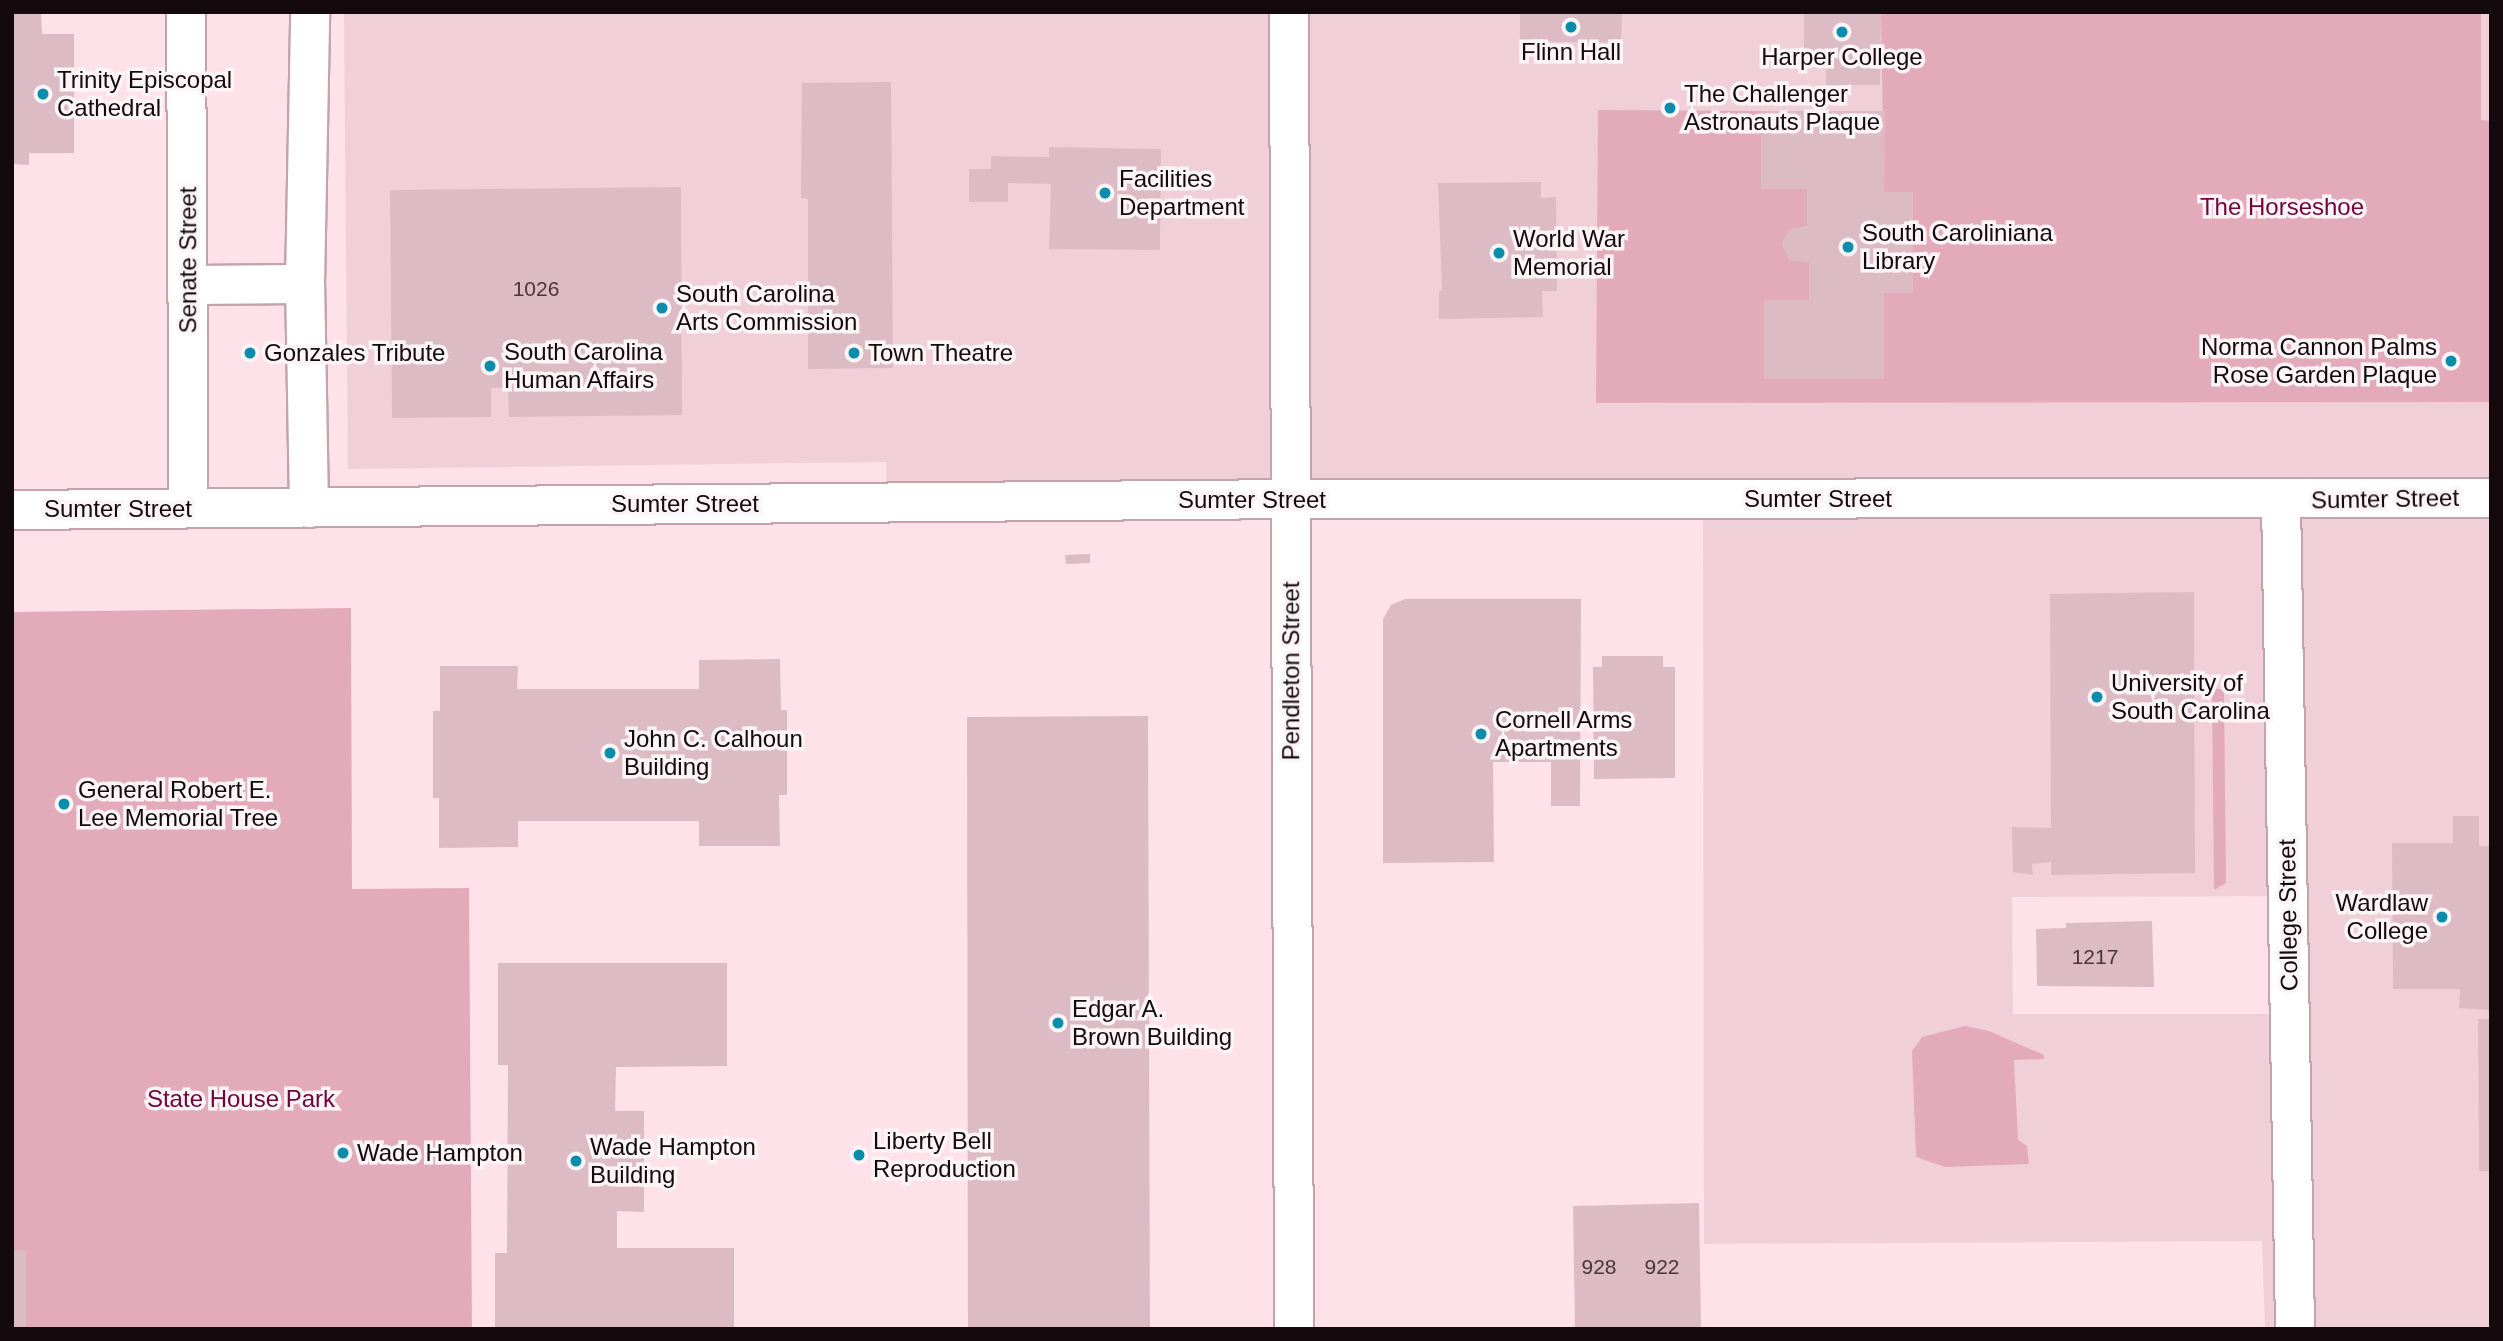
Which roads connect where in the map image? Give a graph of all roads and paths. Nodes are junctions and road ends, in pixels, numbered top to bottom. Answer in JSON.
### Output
{"nodes":[{"id":1,"x":186,"y":12,"type":"edge"},
{"id":2,"x":310,"y":12,"type":"edge"},
{"id":3,"x":1289,"y":12,"type":"edge"},
{"id":4,"x":305,"y":284,"type":"junction"},
{"id":5,"x":189,"y":285,"type":"junction"},
{"id":6,"x":2491,"y":498,"type":"edge"},
{"id":7,"x":1292,"y":499,"type":"junction"},
{"id":8,"x":2281,"y":500,"type":"junction"},
{"id":9,"x":189,"y":508,"type":"junction"},
{"id":10,"x":309,"y":508,"type":"junction"},
{"id":11,"x":12,"y":510,"type":"edge"},
{"id":12,"x":1294,"y":1329,"type":"edge"},
{"id":13,"x":2295,"y":1329,"type":"edge"}],
"edges":[{"from":1,"to":5,"type":"street","name":"Senate Street"},
{"from":2,"to":4,"type":"street"},
{"from":3,"to":7,"type":"street","name":"Pendleton Street"},
{"from":4,"to":5,"type":"street"},
{"from":4,"to":10,"type":"street"},
{"from":5,"to":9,"type":"street","name":"Senate Street"},
{"from":6,"to":8,"type":"street","name":"Sumter Street"},
{"from":7,"to":8,"type":"street","name":"Sumter Street"},
{"from":7,"to":10,"type":"street","name":"Sumter Street"},
{"from":7,"to":12,"type":"street","name":"Pendleton Street"},
{"from":8,"to":13,"type":"street","name":"College Street"},
{"from":9,"to":10,"type":"street","name":"Sumter Street"},
{"from":9,"to":11,"type":"street","name":"Sumter Street"}]}
